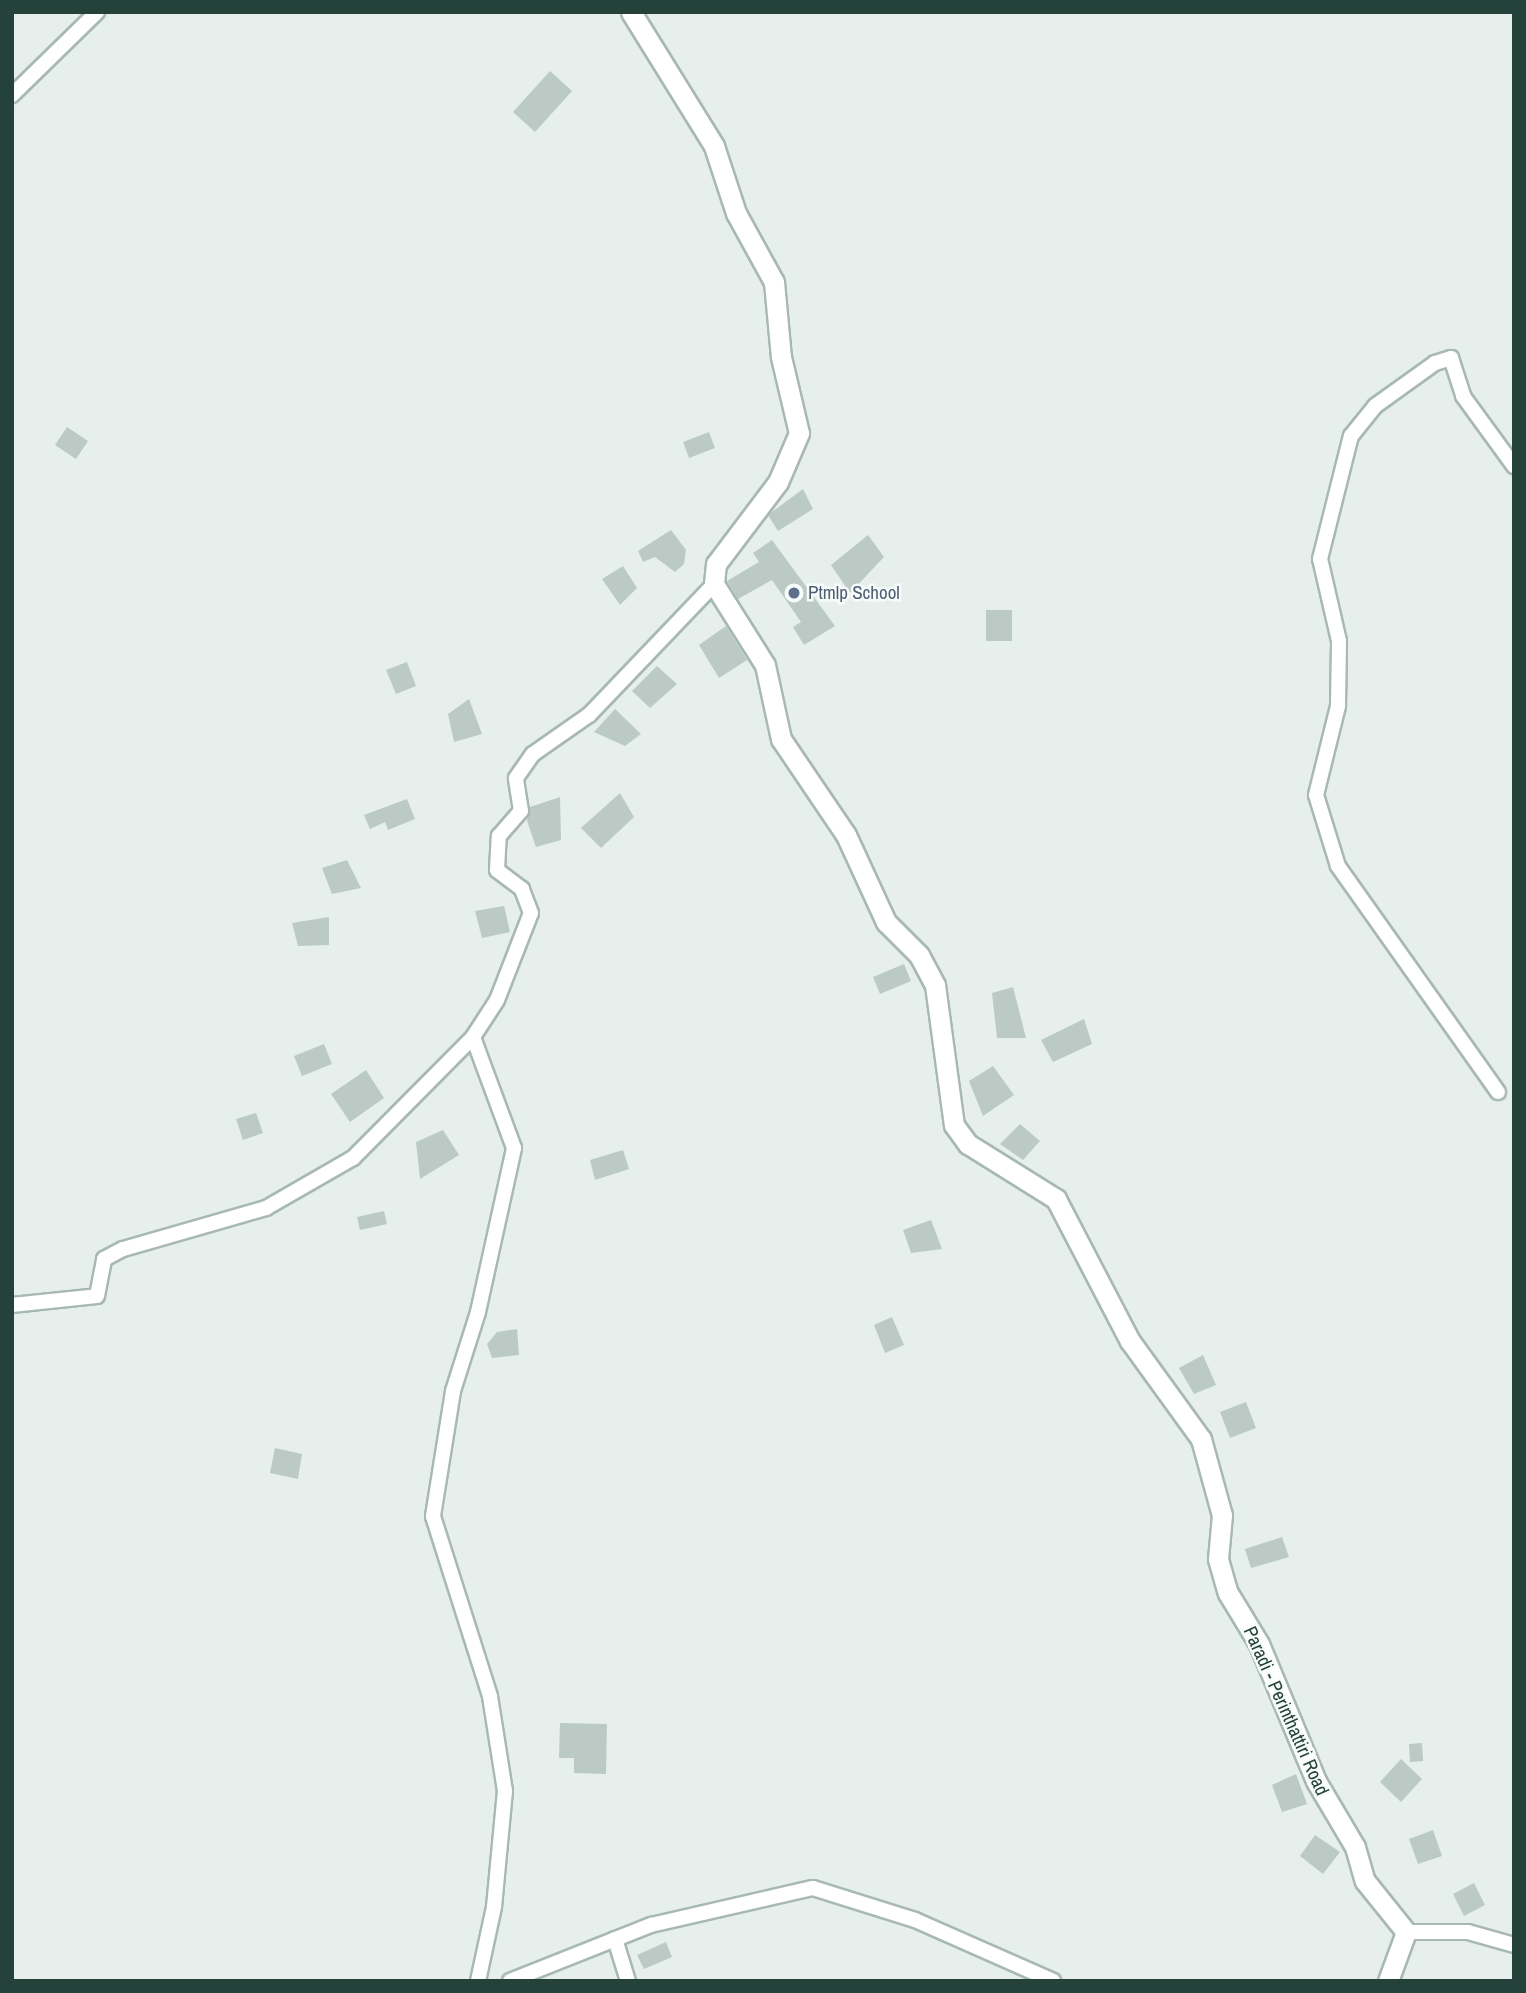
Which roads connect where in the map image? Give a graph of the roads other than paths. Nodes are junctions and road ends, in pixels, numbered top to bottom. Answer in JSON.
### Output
{"nodes":[{"id":1,"x":97,"y":12,"type":"edge"},
{"id":2,"x":631,"y":12,"type":"edge"},
{"id":3,"x":12,"y":95,"type":"edge"},
{"id":4,"x":1514,"y":466,"type":"edge"},
{"id":5,"x":714,"y":584,"type":"junction"},
{"id":6,"x":473,"y":1037,"type":"junction"},
{"id":7,"x":1498,"y":1092,"type":"dead end"},
{"id":8,"x":12,"y":1305,"type":"edge"},
{"id":9,"x":1406,"y":1932,"type":"junction"},
{"id":10,"x":615,"y":1939,"type":"junction"},
{"id":11,"x":1514,"y":1945,"type":"edge"},
{"id":12,"x":478,"y":1981,"type":"edge"},
{"id":13,"x":510,"y":1981,"type":"edge"},
{"id":14,"x":628,"y":1981,"type":"edge"},
{"id":15,"x":1053,"y":1981,"type":"edge"},
{"id":16,"x":1388,"y":1981,"type":"edge"}],
"edges":[{"from":1,"to":3,"type":"street"},
{"from":2,"to":5,"type":"main road"},
{"from":4,"to":7,"type":"street"},
{"from":5,"to":6,"type":"street"},
{"from":5,"to":9,"type":"main road","name":"Paradi - Perinthattiri Road"},
{"from":6,"to":8,"type":"street"},
{"from":6,"to":12,"type":"street"},
{"from":9,"to":11,"type":"street"},
{"from":9,"to":16,"type":"main road"},
{"from":10,"to":13,"type":"street"},
{"from":10,"to":14,"type":"street"},
{"from":10,"to":15,"type":"street"}]}
